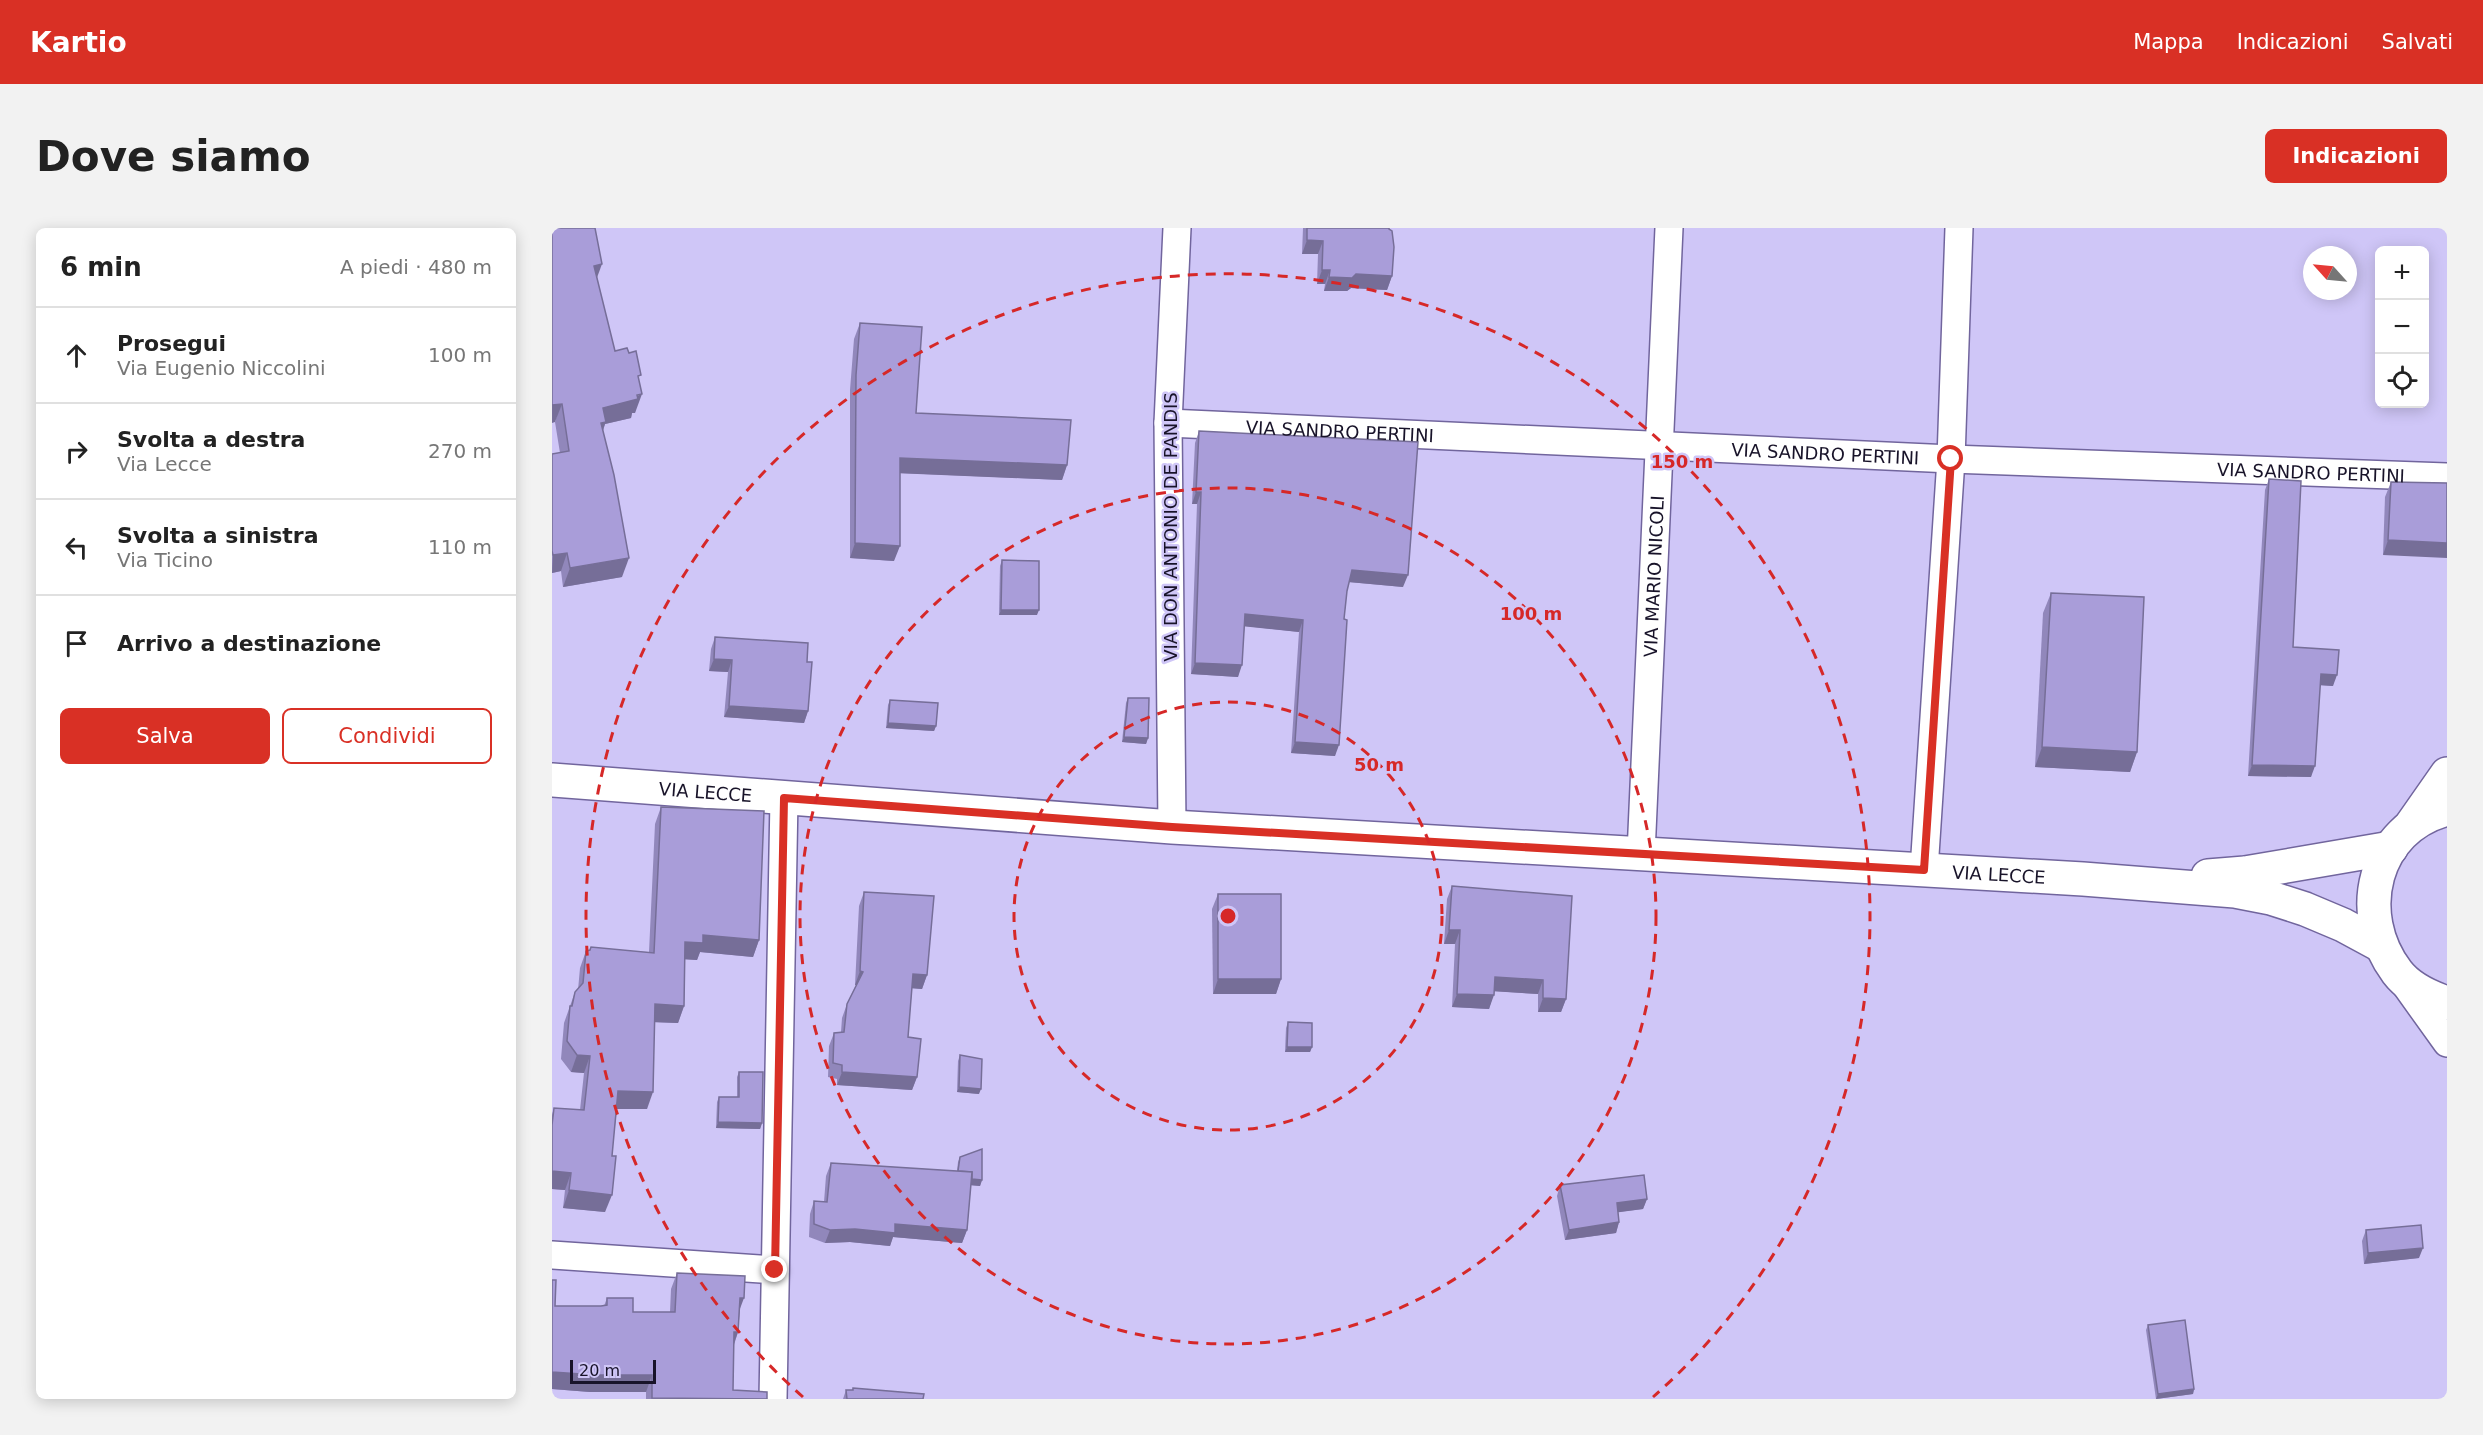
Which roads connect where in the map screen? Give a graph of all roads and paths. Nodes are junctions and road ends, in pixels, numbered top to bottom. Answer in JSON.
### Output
{"nodes":[{"id":1,"x":1177,"y":228,"type":"edge"},
{"id":2,"x":1670,"y":228,"type":"edge"},
{"id":3,"x":1959,"y":228,"type":"edge"},
{"id":4,"x":1168,"y":423,"type":"junction"},
{"id":5,"x":1658,"y":446,"type":"junction"},
{"id":6,"x":1951,"y":459,"type":"junction"},
{"id":7,"x":2447,"y":477,"type":"edge"},
{"id":8,"x":2447,"y":774,"type":"edge"},
{"id":9,"x":552,"y":780,"type":"edge"},
{"id":10,"x":784,"y":798,"type":"junction"},
{"id":11,"x":2447,"y":809,"type":"edge"},
{"id":12,"x":1172,"y":827,"type":"junction"},
{"id":13,"x":2400,"y":838,"type":"junction"},
{"id":14,"x":1641,"y":854,"type":"junction"},
{"id":15,"x":1924,"y":870,"type":"junction"},
{"id":16,"x":2083,"y":879,"type":"junction"},
{"id":17,"x":2380,"y":945,"type":"junction"},
{"id":18,"x":2398,"y":974,"type":"junction"},
{"id":19,"x":2447,"y":1004,"type":"edge"},
{"id":20,"x":2447,"y":1044,"type":"edge"},
{"id":21,"x":552,"y":1255,"type":"edge"},
{"id":22,"x":775,"y":1270,"type":"junction"},
{"id":23,"x":773,"y":1399,"type":"edge"}],
"edges":[{"from":1,"to":4,"type":"street","name":"VIA DON ANTONIO DE PANDIS"},
{"from":2,"to":5,"type":"street","name":"VIA MARIO NICOLI"},
{"from":3,"to":6,"type":"street"},
{"from":4,"to":5,"type":"street","name":"VIA SANDRO PERTINI"},
{"from":4,"to":12,"type":"street","name":"VIA DON ANTONIO DE PANDIS"},
{"from":5,"to":6,"type":"street","name":"VIA SANDRO PERTINI"},
{"from":5,"to":14,"type":"street","name":"VIA MARIO NICOLI"},
{"from":6,"to":7,"type":"street","name":"VIA SANDRO PERTINI"},
{"from":6,"to":15,"type":"street"},
{"from":8,"to":13,"type":"street"},
{"from":9,"to":10,"type":"street","name":"VIA LECCE"},
{"from":10,"to":12,"type":"street","name":"VIA LECCE"},
{"from":10,"to":22,"type":"street"},
{"from":11,"to":13,"type":"street"},
{"from":12,"to":14,"type":"street","name":"VIA LECCE"},
{"from":13,"to":16,"type":"street","name":"VIA LECCE"},
{"from":13,"to":17,"type":"street"},
{"from":14,"to":15,"type":"street","name":"VIA LECCE"},
{"from":15,"to":16,"type":"street","name":"VIA LECCE"},
{"from":16,"to":17,"type":"street","name":"VIA LECCE"},
{"from":17,"to":18,"type":"street"},
{"from":18,"to":19,"type":"street"},
{"from":18,"to":20,"type":"street"},
{"from":21,"to":22,"type":"street"},
{"from":22,"to":23,"type":"street"}]}
